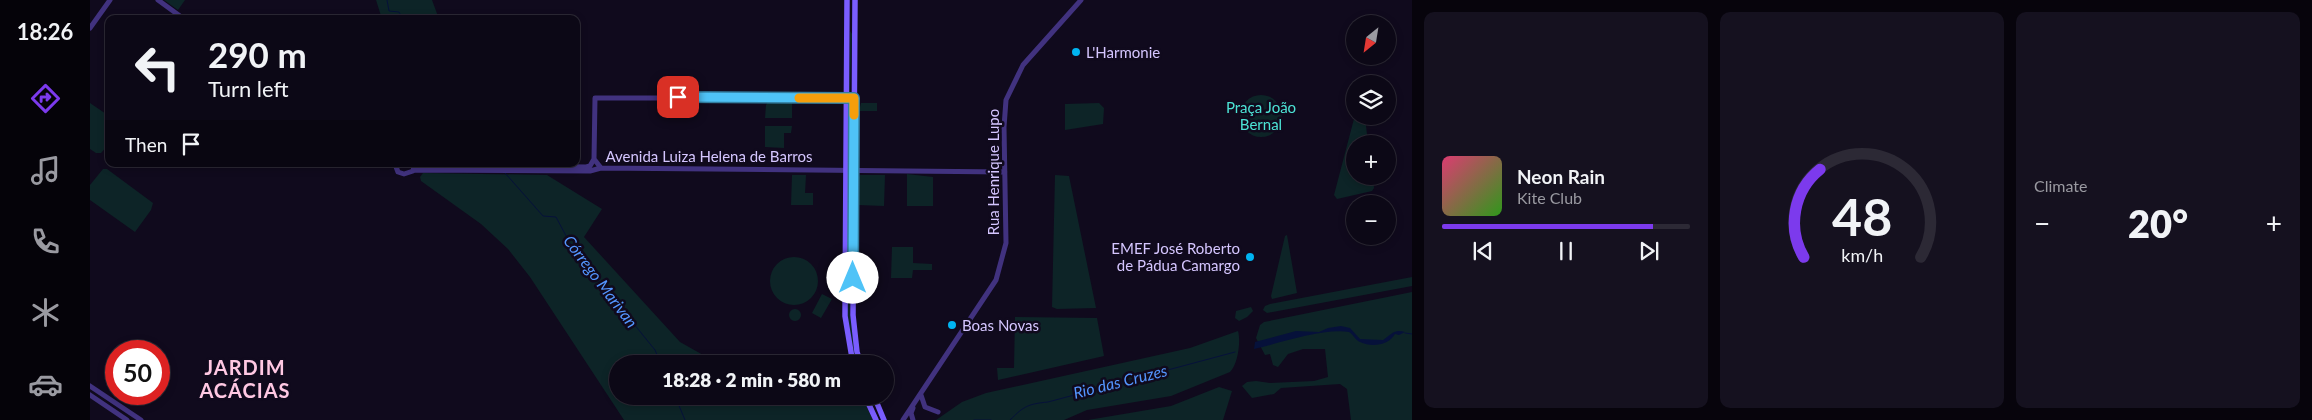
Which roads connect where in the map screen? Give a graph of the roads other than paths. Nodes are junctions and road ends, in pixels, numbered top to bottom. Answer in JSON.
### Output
{"nodes":[{"id":1,"x":110,"y":0,"type":"edge"},
{"id":2,"x":158,"y":0,"type":"edge"},
{"id":3,"x":847,"y":0,"type":"edge"},
{"id":4,"x":855,"y":0,"type":"edge"},
{"id":5,"x":1081,"y":0,"type":"edge"},
{"id":6,"x":179,"y":15,"type":"edge"},
{"id":7,"x":90,"y":28,"type":"edge"},
{"id":8,"x":846,"y":98,"type":"junction"},
{"id":9,"x":854,"y":98,"type":"junction"},
{"id":10,"x":594,"y":159,"type":"junction"},
{"id":11,"x":392,"y":167,"type":"edge"},
{"id":12,"x":396,"y":167,"type":"edge"},
{"id":13,"x":414,"y":167,"type":"edge"},
{"id":14,"x":580,"y":167,"type":"edge"},
{"id":15,"x":601,"y":168,"type":"junction"},
{"id":16,"x":846,"y":169,"type":"junction"},
{"id":17,"x":396,"y":170,"type":"junction"},
{"id":18,"x":413,"y":170,"type":"junction"},
{"id":19,"x":854,"y":170,"type":"junction"},
{"id":20,"x":1005,"y":172,"type":"junction"},
{"id":21,"x":852,"y":355,"type":"edge"},
{"id":22,"x":857,"y":355,"type":"edge"},
{"id":23,"x":90,"y":386,"type":"edge"},
{"id":24,"x":90,"y":395,"type":"edge"},
{"id":25,"x":921,"y":395,"type":"junction"},
{"id":26,"x":917,"y":401,"type":"junction"},
{"id":27,"x":870,"y":405,"type":"edge"},
{"id":28,"x":878,"y":405,"type":"edge"},
{"id":29,"x":938,"y":412,"type":"dead end"},
{"id":30,"x":126,"y":420,"type":"edge"},
{"id":31,"x":141,"y":420,"type":"edge"},
{"id":32,"x":876,"y":420,"type":"edge"},
{"id":33,"x":884,"y":420,"type":"edge"},
{"id":34,"x":903,"y":420,"type":"edge"},
{"id":35,"x":913,"y":420,"type":"edge"}],
"edges":[{"from":1,"to":7,"type":"street"},
{"from":2,"to":6,"type":"street"},
{"from":3,"to":8,"type":"main road"},
{"from":4,"to":9,"type":"main road"},
{"from":5,"to":20,"type":"street","name":"Rua Henrique Lupo"},
{"from":8,"to":9,"type":"street"},
{"from":8,"to":10,"type":"street"},
{"from":8,"to":16,"type":"main road"},
{"from":9,"to":19,"type":"main road"},
{"from":10,"to":14,"type":"street","name":"Avenida Luiza Helena de Barros"},
{"from":10,"to":15,"type":"street"},
{"from":11,"to":17,"type":"street"},
{"from":12,"to":17,"type":"street"},
{"from":13,"to":18,"type":"street"},
{"from":15,"to":16,"type":"street","name":"Avenida Luiza Helena de Barros"},
{"from":15,"to":18,"type":"street","name":"Avenida Luiza Helena de Barros"},
{"from":16,"to":19,"type":"street","name":"Avenida Luiza Helena de Barros"},
{"from":16,"to":21,"type":"main road"},
{"from":17,"to":18,"type":"street","name":"Avenida Luiza Helena de Barros"},
{"from":19,"to":20,"type":"street","name":"Avenida Luiza Helena de Barros"},
{"from":19,"to":22,"type":"main road"},
{"from":20,"to":25,"type":"street","name":"Rua Henrique Lupo"},
{"from":23,"to":31,"type":"street"},
{"from":24,"to":30,"type":"street"},
{"from":25,"to":26,"type":"street","name":"Rua Henrique Lupo"},
{"from":25,"to":29,"type":"street"},
{"from":26,"to":34,"type":"street","name":"Rua Henrique Lupo"},
{"from":26,"to":35,"type":"street","name":"Rua Henrique Lupo"},
{"from":27,"to":32,"type":"main road"},
{"from":28,"to":33,"type":"main road"}]}
